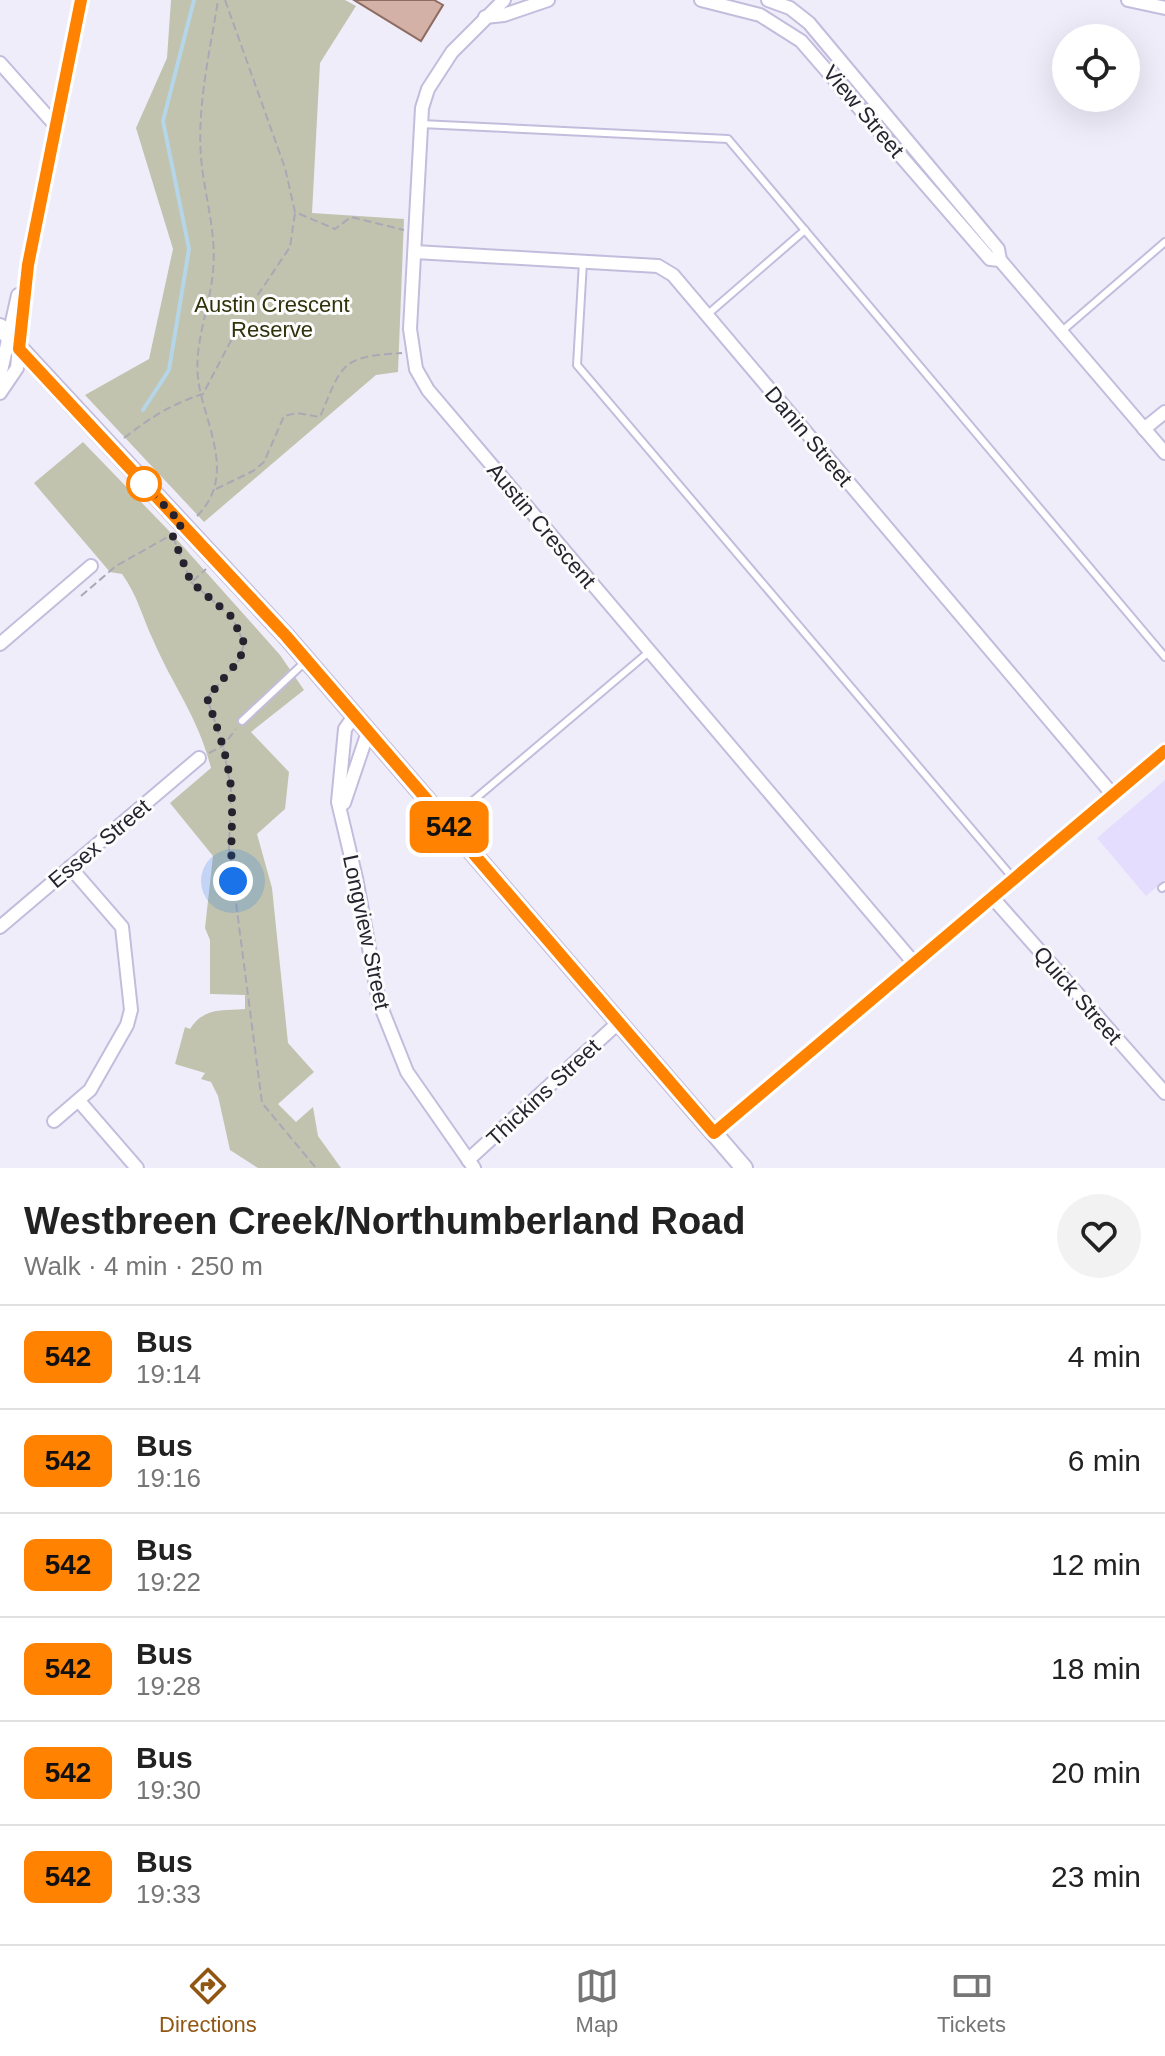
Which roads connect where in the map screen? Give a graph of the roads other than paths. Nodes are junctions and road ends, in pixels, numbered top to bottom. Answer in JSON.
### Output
{"nodes":[{"id":1,"x":81,"y":0,"type":"edge"},
{"id":2,"x":504,"y":0,"type":"edge"},
{"id":3,"x":548,"y":0,"type":"edge"},
{"id":4,"x":701,"y":0,"type":"edge"},
{"id":5,"x":768,"y":0,"type":"edge"},
{"id":6,"x":1128,"y":0,"type":"edge"},
{"id":7,"x":1165,"y":8,"type":"edge"},
{"id":8,"x":485,"y":17,"type":"junction"},
{"id":9,"x":0,"y":63,"type":"edge"},
{"id":10,"x":421,"y":124,"type":"junction"},
{"id":11,"x":56,"y":126,"type":"junction"},
{"id":12,"x":805,"y":230,"type":"junction"},
{"id":13,"x":1165,"y":242,"type":"edge"},
{"id":14,"x":415,"y":252,"type":"junction"},
{"id":15,"x":1000,"y":260,"type":"junction"},
{"id":16,"x":583,"y":262,"type":"junction"},
{"id":17,"x":706,"y":315,"type":"junction"},
{"id":18,"x":1061,"y":331,"type":"junction"},
{"id":19,"x":9,"y":338,"type":"edge"},
{"id":20,"x":0,"y":376,"type":"edge"},
{"id":21,"x":0,"y":393,"type":"edge"},
{"id":22,"x":1165,"y":412,"type":"edge"},
{"id":23,"x":1144,"y":429,"type":"junction"},
{"id":24,"x":1165,"y":453,"type":"edge"},
{"id":25,"x":91,"y":566,"type":"dead end"},
{"id":26,"x":0,"y":644,"type":"edge"},
{"id":27,"x":650,"y":651,"type":"junction"},
{"id":28,"x":1165,"y":657,"type":"edge"},
{"id":29,"x":307,"y":660,"type":"junction"},
{"id":30,"x":354,"y":716,"type":"junction"},
{"id":31,"x":242,"y":721,"type":"road end"},
{"id":32,"x":368,"y":732,"type":"junction"},
{"id":33,"x":1165,"y":750,"type":"edge"},
{"id":34,"x":199,"y":758,"type":"road end"},
{"id":35,"x":1113,"y":795,"type":"junction"},
{"id":36,"x":342,"y":814,"type":"junction"},
{"id":37,"x":446,"y":824,"type":"junction"},
{"id":38,"x":70,"y":867,"type":"junction"},
{"id":39,"x":1014,"y":879,"type":"junction"},
{"id":40,"x":992,"y":897,"type":"junction"},
{"id":41,"x":0,"y":927,"type":"edge"},
{"id":42,"x":914,"y":963,"type":"junction"},
{"id":43,"x":618,"y":1023,"type":"junction"},
{"id":44,"x":1165,"y":1093,"type":"edge"},
{"id":45,"x":79,"y":1101,"type":"junction"},
{"id":46,"x":54,"y":1121,"type":"dead end"},
{"id":47,"x":714,"y":1133,"type":"junction"},
{"id":48,"x":471,"y":1164,"type":"edge"},
{"id":49,"x":137,"y":1168,"type":"edge"},
{"id":50,"x":744,"y":1168,"type":"edge"}],
"edges":[{"from":1,"to":11,"type":"street"},
{"from":2,"to":8,"type":"street","name":"Austin Crescent"},
{"from":3,"to":8,"type":"street"},
{"from":4,"to":15,"type":"street","name":"View Street"},
{"from":5,"to":15,"type":"street","name":"View Street"},
{"from":6,"to":7,"type":"street"},
{"from":8,"to":10,"type":"street","name":"Austin Crescent"},
{"from":9,"to":11,"type":"street"},
{"from":10,"to":12,"type":"lane"},
{"from":10,"to":14,"type":"street","name":"Austin Crescent"},
{"from":11,"to":19,"type":"street"},
{"from":12,"to":17,"type":"lane"},
{"from":12,"to":28,"type":"lane"},
{"from":13,"to":18,"type":"lane"},
{"from":14,"to":16,"type":"street","name":"Danin Street"},
{"from":14,"to":27,"type":"street","name":"Austin Crescent"},
{"from":15,"to":18,"type":"street","name":"View Street"},
{"from":16,"to":17,"type":"street","name":"Danin Street"},
{"from":16,"to":39,"type":"lane"},
{"from":17,"to":35,"type":"street","name":"Danin Street"},
{"from":18,"to":23,"type":"street","name":"View Street"},
{"from":19,"to":20,"type":"street"},
{"from":19,"to":21,"type":"street"},
{"from":19,"to":29,"type":"street"},
{"from":22,"to":23,"type":"street"},
{"from":23,"to":24,"type":"street","name":"View Street"},
{"from":25,"to":26,"type":"street"},
{"from":27,"to":37,"type":"lane"},
{"from":27,"to":42,"type":"street","name":"Austin Crescent"},
{"from":29,"to":30,"type":"street"},
{"from":29,"to":31,"type":"lane"},
{"from":30,"to":32,"type":"street"},
{"from":30,"to":36,"type":"street","name":"Longview Street"},
{"from":32,"to":36,"type":"street","name":"Longview Street"},
{"from":32,"to":37,"type":"street"},
{"from":33,"to":35,"type":"street"},
{"from":34,"to":38,"type":"street","name":"Essex Street"},
{"from":35,"to":39,"type":"street"},
{"from":36,"to":48,"type":"street","name":"Longview Street"},
{"from":37,"to":43,"type":"street"},
{"from":38,"to":41,"type":"street","name":"Essex Street"},
{"from":38,"to":45,"type":"street"},
{"from":39,"to":40,"type":"street"},
{"from":40,"to":42,"type":"street"},
{"from":40,"to":44,"type":"street","name":"Quick Street"},
{"from":42,"to":47,"type":"street"},
{"from":43,"to":47,"type":"street"},
{"from":43,"to":48,"type":"street","name":"Thickins Street"},
{"from":45,"to":46,"type":"street"},
{"from":45,"to":49,"type":"street"},
{"from":47,"to":50,"type":"street"}]}
